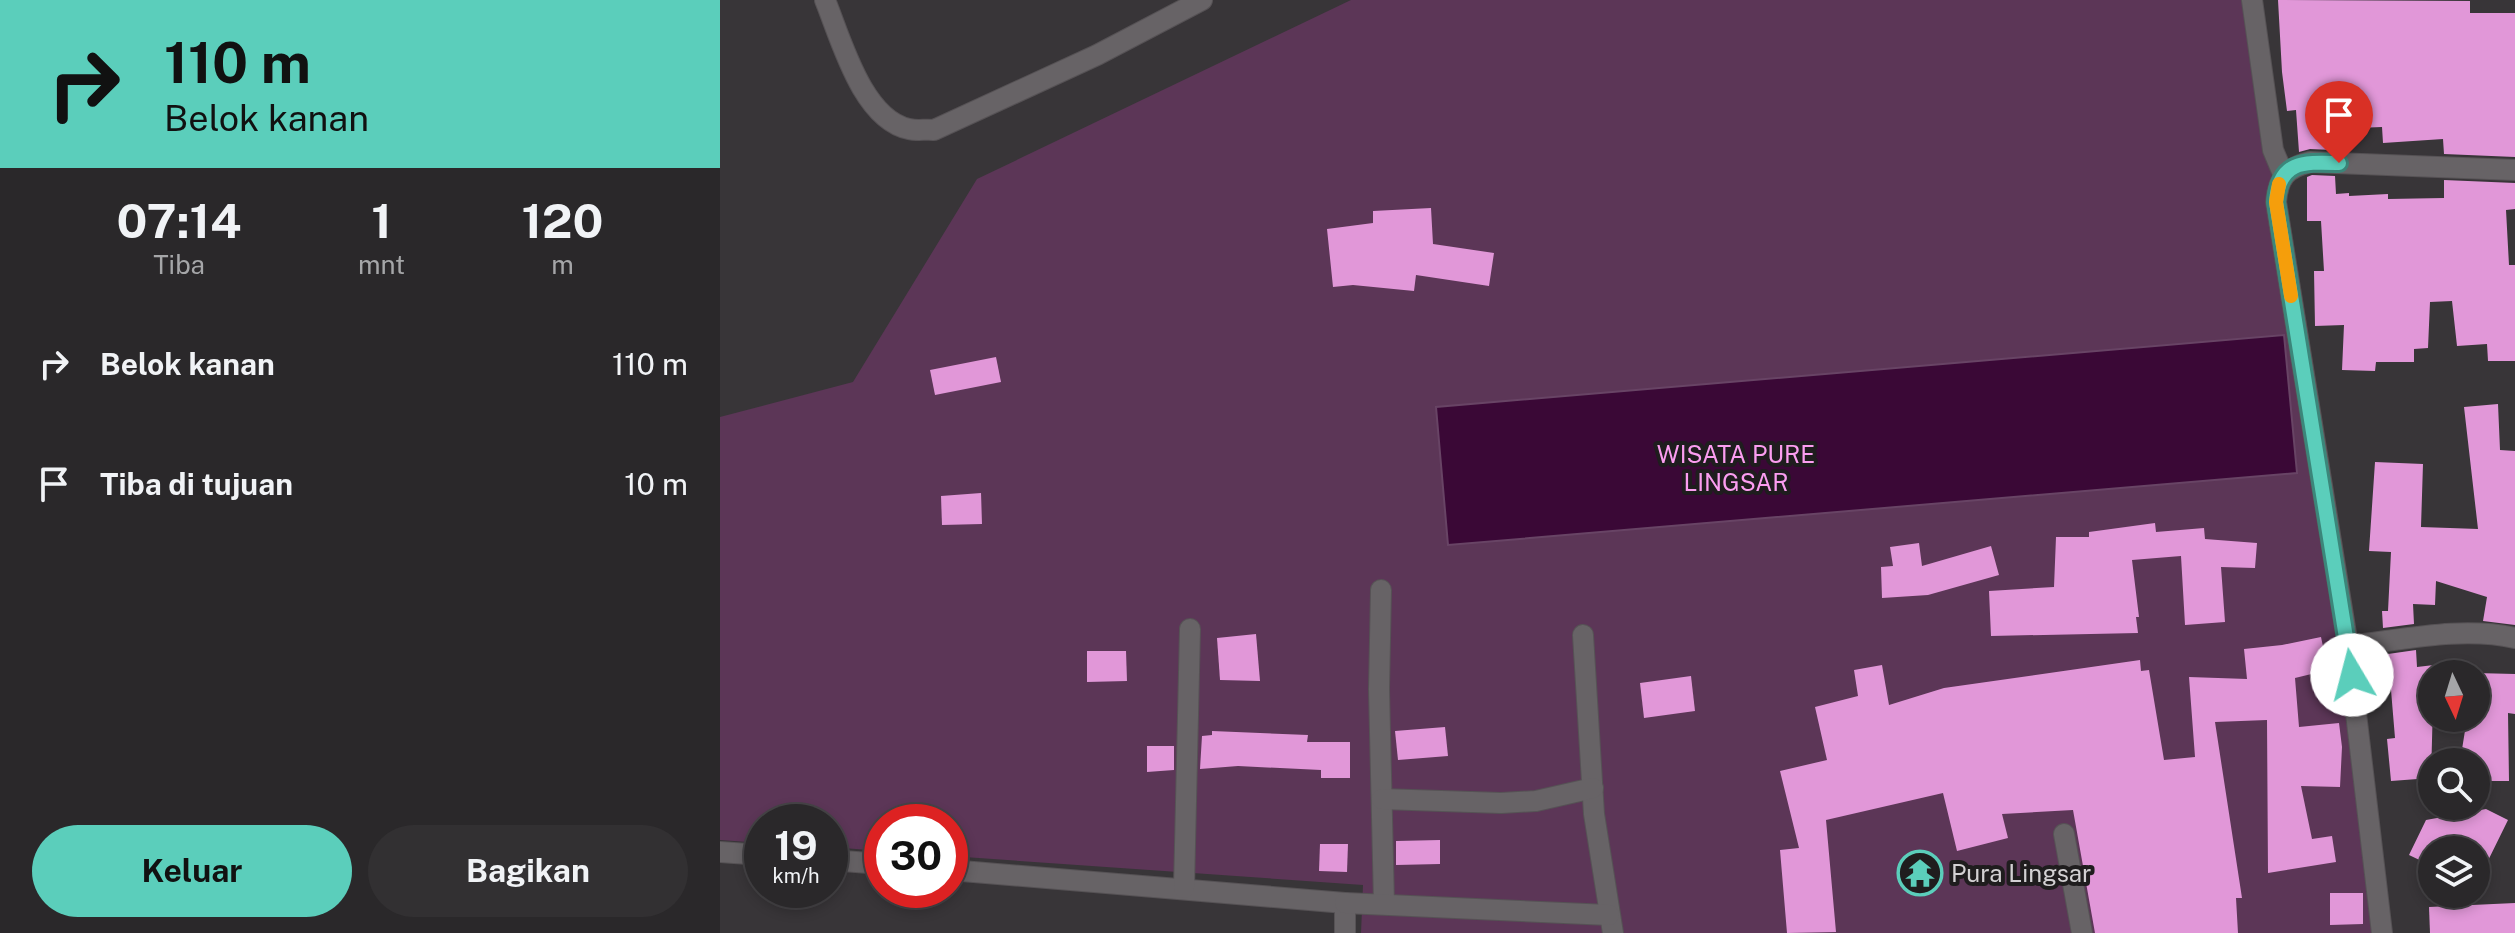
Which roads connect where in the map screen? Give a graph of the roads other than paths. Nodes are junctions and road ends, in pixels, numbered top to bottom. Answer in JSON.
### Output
{"nodes":[{"id":1,"x":825,"y":0,"type":"edge"},
{"id":2,"x":1202,"y":0,"type":"edge"},
{"id":3,"x":2252,"y":0,"type":"edge"},
{"id":4,"x":2515,"y":170,"type":"edge"},
{"id":5,"x":2283,"y":174,"type":"junction"},
{"id":6,"x":1381,"y":590,"type":"dead end"},
{"id":7,"x":1190,"y":629,"type":"dead end"},
{"id":8,"x":1583,"y":635,"type":"dead end"},
{"id":9,"x":2515,"y":638,"type":"edge"},
{"id":10,"x":2348,"y":646,"type":"junction"},
{"id":11,"x":1593,"y":788,"type":"junction"},
{"id":12,"x":1382,"y":799,"type":"junction"},
{"id":13,"x":2064,"y":834,"type":"dead end"},
{"id":14,"x":720,"y":852,"type":"edge"},
{"id":15,"x":744,"y":854,"type":"edge"},
{"id":16,"x":968,"y":871,"type":"edge"},
{"id":17,"x":1184,"y":888,"type":"junction"},
{"id":18,"x":1345,"y":903,"type":"junction"},
{"id":19,"x":1384,"y":903,"type":"junction"},
{"id":20,"x":1611,"y":924,"type":"edge"},
{"id":21,"x":1345,"y":933,"type":"edge"},
{"id":22,"x":2082,"y":933,"type":"edge"},
{"id":23,"x":2382,"y":933,"type":"edge"}],
"edges":[{"from":1,"to":2,"type":"street"},
{"from":3,"to":5,"type":"street"},
{"from":4,"to":5,"type":"street"},
{"from":5,"to":10,"type":"street"},
{"from":6,"to":12,"type":"street"},
{"from":7,"to":17,"type":"street"},
{"from":8,"to":11,"type":"street"},
{"from":9,"to":10,"type":"street"},
{"from":10,"to":23,"type":"street"},
{"from":11,"to":12,"type":"street"},
{"from":11,"to":20,"type":"street"},
{"from":12,"to":19,"type":"street"},
{"from":13,"to":22,"type":"street"},
{"from":14,"to":15,"type":"street"},
{"from":16,"to":17,"type":"street"},
{"from":17,"to":18,"type":"street"},
{"from":18,"to":19,"type":"street"},
{"from":18,"to":21,"type":"street"},
{"from":19,"to":20,"type":"street"}]}
